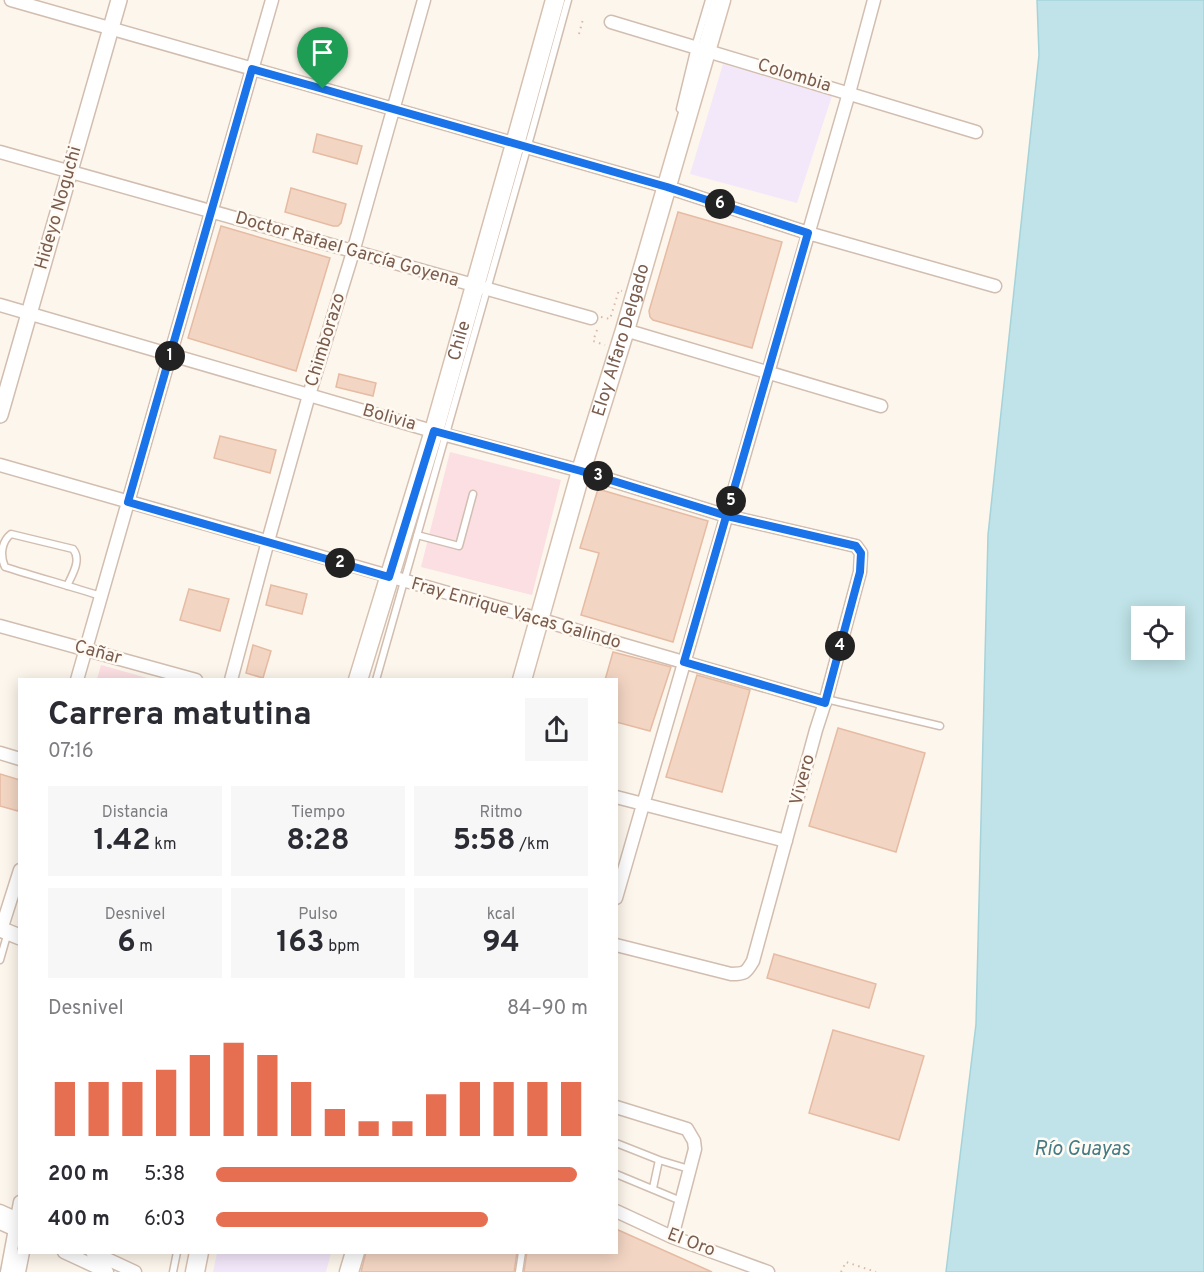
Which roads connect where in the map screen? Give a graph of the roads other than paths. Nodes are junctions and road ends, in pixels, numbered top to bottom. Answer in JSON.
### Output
{"nodes":[{"id":1,"x":11,"y":0,"type":"edge"},
{"id":2,"x":119,"y":0,"type":"edge"},
{"id":3,"x":272,"y":0,"type":"edge"},
{"id":4,"x":424,"y":0,"type":"edge"},
{"id":5,"x":556,"y":0,"type":"edge"},
{"id":6,"x":709,"y":0,"type":"edge"},
{"id":7,"x":721,"y":0,"type":"edge"},
{"id":8,"x":874,"y":0,"type":"edge"},
{"id":9,"x":611,"y":22,"type":"dead end"},
{"id":10,"x":111,"y":28,"type":"junction"},
{"id":11,"x":700,"y":48,"type":"junction"},
{"id":12,"x":252,"y":69,"type":"junction"},
{"id":13,"x":849,"y":93,"type":"junction"},
{"id":14,"x":393,"y":109,"type":"junction"},
{"id":15,"x":678,"y":116,"type":"dead end"},
{"id":16,"x":976,"y":132,"type":"dead end"},
{"id":17,"x":673,"y":139,"type":"dead end"},
{"id":18,"x":521,"y":146,"type":"junction"},
{"id":19,"x":0,"y":152,"type":"edge"},
{"id":20,"x":70,"y":172,"type":"junction"},
{"id":21,"x":664,"y":186,"type":"junction"},
{"id":22,"x":211,"y":212,"type":"junction"},
{"id":23,"x":808,"y":233,"type":"junction"},
{"id":24,"x":353,"y":252,"type":"junction"},
{"id":25,"x":995,"y":286,"type":"dead end"},
{"id":26,"x":481,"y":287,"type":"junction"},
{"id":27,"x":0,"y":305,"type":"edge"},
{"id":28,"x":29,"y":313,"type":"junction"},
{"id":29,"x":591,"y":318,"type":"dead end"},
{"id":30,"x":625,"y":330,"type":"junction"},
{"id":31,"x":170,"y":354,"type":"junction"},
{"id":32,"x":768,"y":372,"type":"junction"},
{"id":33,"x":309,"y":395,"type":"junction"},
{"id":34,"x":881,"y":405,"type":"dead end"},
{"id":35,"x":0,"y":415,"type":"edge"},
{"id":36,"x":440,"y":433,"type":"junction"},
{"id":37,"x":0,"y":465,"type":"edge"},
{"id":38,"x":579,"y":471,"type":"junction"},
{"id":39,"x":472,"y":494,"type":"dead end"},
{"id":40,"x":128,"y":502,"type":"junction"},
{"id":41,"x":727,"y":516,"type":"junction"},
{"id":42,"x":417,"y":535,"type":"junction"},
{"id":43,"x":267,"y":541,"type":"junction"},
{"id":44,"x":545,"y":572,"type":"dead end"},
{"id":45,"x":860,"y":572,"type":"joint"},
{"id":46,"x":397,"y":579,"type":"junction"},
{"id":47,"x":67,"y":586,"type":"junction"},
{"id":48,"x":101,"y":596,"type":"junction"},
{"id":49,"x":533,"y":617,"type":"junction"},
{"id":50,"x":0,"y":626,"type":"edge"},
{"id":51,"x":86,"y":649,"type":"junction"},
{"id":52,"x":684,"y":662,"type":"junction"},
{"id":53,"x":78,"y":678,"type":"edge"},
{"id":54,"x":189,"y":678,"type":"edge"},
{"id":55,"x":232,"y":678,"type":"edge"},
{"id":56,"x":359,"y":678,"type":"edge"},
{"id":57,"x":376,"y":678,"type":"edge"},
{"id":58,"x":522,"y":678,"type":"edge"},
{"id":59,"x":826,"y":701,"type":"junction"},
{"id":60,"x":940,"y":726,"type":"dead end"},
{"id":61,"x":0,"y":753,"type":"edge"},
{"id":62,"x":18,"y":758,"type":"edge"},
{"id":63,"x":618,"y":798,"type":"edge"},
{"id":64,"x":644,"y":805,"type":"junction"},
{"id":65,"x":786,"y":841,"type":"junction"},
{"id":66,"x":18,"y":880,"type":"edge"},
{"id":67,"x":618,"y":891,"type":"edge"},
{"id":68,"x":7,"y":932,"type":"edge"},
{"id":69,"x":618,"y":946,"type":"edge"},
{"id":70,"x":0,"y":960,"type":"edge"},
{"id":71,"x":618,"y":1108,"type":"edge"},
{"id":72,"x":618,"y":1144,"type":"edge"},
{"id":73,"x":659,"y":1160,"type":"junction"},
{"id":74,"x":689,"y":1169,"type":"junction"},
{"id":75,"x":618,"y":1175,"type":"edge"},
{"id":76,"x":653,"y":1188,"type":"junction"},
{"id":77,"x":681,"y":1201,"type":"junction"},
{"id":78,"x":0,"y":1211,"type":"edge"},
{"id":79,"x":618,"y":1212,"type":"edge"},
{"id":80,"x":0,"y":1223,"type":"edge"},
{"id":81,"x":17,"y":1225,"type":"edge"},
{"id":82,"x":672,"y":1237,"type":"junction"},
{"id":83,"x":23,"y":1254,"type":"edge"},
{"id":84,"x":68,"y":1254,"type":"edge"},
{"id":85,"x":96,"y":1254,"type":"edge"},
{"id":86,"x":177,"y":1254,"type":"edge"},
{"id":87,"x":199,"y":1254,"type":"edge"},
{"id":88,"x":354,"y":1254,"type":"edge"},
{"id":89,"x":522,"y":1254,"type":"edge"},
{"id":90,"x":7,"y":1272,"type":"edge"},
{"id":91,"x":19,"y":1272,"type":"edge"},
{"id":92,"x":107,"y":1272,"type":"edge"},
{"id":93,"x":135,"y":1272,"type":"edge"},
{"id":94,"x":173,"y":1272,"type":"edge"},
{"id":95,"x":195,"y":1272,"type":"edge"},
{"id":96,"x":349,"y":1272,"type":"edge"},
{"id":97,"x":519,"y":1272,"type":"edge"},
{"id":98,"x":768,"y":1272,"type":"edge"}],
"edges":[{"from":1,"to":10,"type":"street"},
{"from":2,"to":10,"type":"street","name":"Hideyo Noguchi"},
{"from":3,"to":12,"type":"street"},
{"from":4,"to":14,"type":"street","name":"Chimborazo"},
{"from":5,"to":18,"type":"main road","name":"Chile"},
{"from":6,"to":11,"type":"lane","name":"Eloy Alfaro Delgado"},
{"from":7,"to":11,"type":"main road","name":"Eloy Alfaro Delgado"},
{"from":8,"to":13,"type":"street"},
{"from":9,"to":11,"type":"street","name":"Colombia"},
{"from":10,"to":12,"type":"street"},
{"from":10,"to":20,"type":"street","name":"Hideyo Noguchi"},
{"from":11,"to":13,"type":"street","name":"Colombia"},
{"from":11,"to":15,"type":"lane","name":"Eloy Alfaro Delgado"},
{"from":11,"to":21,"type":"main road","name":"Eloy Alfaro Delgado"},
{"from":12,"to":14,"type":"street"},
{"from":12,"to":22,"type":"street"},
{"from":13,"to":16,"type":"street","name":"Colombia"},
{"from":13,"to":23,"type":"street"},
{"from":14,"to":18,"type":"street"},
{"from":14,"to":24,"type":"street","name":"Chimborazo"},
{"from":17,"to":21,"type":"lane","name":"Eloy Alfaro Delgado"},
{"from":18,"to":21,"type":"street"},
{"from":18,"to":26,"type":"main road","name":"Chile"},
{"from":19,"to":20,"type":"street","name":"Doctor Rafael García Goyena"},
{"from":20,"to":22,"type":"street","name":"Doctor Rafael García Goyena"},
{"from":20,"to":28,"type":"street","name":"Hideyo Noguchi"},
{"from":21,"to":23,"type":"street"},
{"from":21,"to":30,"type":"main road","name":"Eloy Alfaro Delgado"},
{"from":21,"to":38,"type":"lane","name":"Eloy Alfaro Delgado"},
{"from":22,"to":24,"type":"street","name":"Doctor Rafael García Goyena"},
{"from":22,"to":31,"type":"street"},
{"from":23,"to":25,"type":"street"},
{"from":23,"to":32,"type":"street"},
{"from":24,"to":26,"type":"street","name":"Doctor Rafael García Goyena"},
{"from":24,"to":33,"type":"street","name":"Chimborazo"},
{"from":26,"to":29,"type":"street","name":"Doctor Rafael García Goyena"},
{"from":26,"to":36,"type":"main road","name":"Chile"},
{"from":27,"to":28,"type":"street","name":"Bolivia"},
{"from":28,"to":31,"type":"street","name":"Bolivia"},
{"from":28,"to":35,"type":"street","name":"Hideyo Noguchi"},
{"from":30,"to":32,"type":"street"},
{"from":30,"to":38,"type":"main road","name":"Eloy Alfaro Delgado"},
{"from":31,"to":33,"type":"street","name":"Bolivia"},
{"from":31,"to":40,"type":"street"},
{"from":32,"to":34,"type":"street"},
{"from":32,"to":41,"type":"street"},
{"from":33,"to":36,"type":"street","name":"Bolivia"},
{"from":33,"to":43,"type":"street","name":"Chimborazo"},
{"from":36,"to":38,"type":"street","name":"Bolivia"},
{"from":36,"to":42,"type":"lane","name":"Chile"},
{"from":36,"to":46,"type":"main road","name":"Chile"},
{"from":37,"to":40,"type":"street","name":"Fray Enrique Vacas Galindo"},
{"from":38,"to":41,"type":"street","name":"Bolivia"},
{"from":38,"to":44,"type":"lane","name":"Eloy Alfaro Delgado"},
{"from":38,"to":49,"type":"main road","name":"Eloy Alfaro Delgado"},
{"from":39,"to":42,"type":"lane"},
{"from":40,"to":43,"type":"street","name":"Fray Enrique Vacas Galindo"},
{"from":40,"to":48,"type":"street"},
{"from":41,"to":45,"type":"street","name":"Bolivia"},
{"from":41,"to":52,"type":"street"},
{"from":42,"to":46,"type":"lane","name":"Chile"},
{"from":43,"to":46,"type":"street","name":"Fray Enrique Vacas Galindo"},
{"from":43,"to":55,"type":"street","name":"Chimborazo"},
{"from":45,"to":59,"type":"street","name":"Vivero"},
{"from":46,"to":49,"type":"street","name":"Fray Enrique Vacas Galindo"},
{"from":46,"to":56,"type":"main road","name":"Chile"},
{"from":46,"to":57,"type":"lane","name":"Chile"},
{"from":47,"to":47,"type":"lane"},
{"from":47,"to":48,"type":"lane"},
{"from":48,"to":51,"type":"street"},
{"from":49,"to":52,"type":"street","name":"Fray Enrique Vacas Galindo"},
{"from":49,"to":58,"type":"main road","name":"Eloy Alfaro Delgado"},
{"from":50,"to":51,"type":"street","name":"Cañar"},
{"from":51,"to":53,"type":"street"},
{"from":51,"to":54,"type":"street","name":"Cañar"},
{"from":52,"to":59,"type":"street","name":"Fray Enrique Vacas Galindo"},
{"from":52,"to":64,"type":"street"},
{"from":59,"to":60,"type":"lane"},
{"from":59,"to":65,"type":"street","name":"Vivero"},
{"from":61,"to":62,"type":"street"},
{"from":63,"to":64,"type":"street"},
{"from":64,"to":65,"type":"street"},
{"from":64,"to":67,"type":"street"},
{"from":65,"to":69,"type":"street","name":"Vivero"},
{"from":66,"to":68,"type":"street"},
{"from":68,"to":70,"type":"lane"},
{"from":71,"to":74,"type":"street"},
{"from":72,"to":73,"type":"lane"},
{"from":73,"to":74,"type":"lane"},
{"from":73,"to":76,"type":"lane"},
{"from":74,"to":77,"type":"street"},
{"from":75,"to":76,"type":"lane"},
{"from":76,"to":77,"type":"lane"},
{"from":77,"to":82,"type":"street"},
{"from":78,"to":81,"type":"street"},
{"from":79,"to":82,"type":"street","name":"El Oro"},
{"from":80,"to":81,"type":"street"},
{"from":81,"to":90,"type":"street"},
{"from":82,"to":98,"type":"street","name":"El Oro"},
{"from":83,"to":91,"type":"street"},
{"from":84,"to":92,"type":"street"},
{"from":85,"to":93,"type":"street"},
{"from":86,"to":94,"type":"lane"},
{"from":87,"to":95,"type":"main road"},
{"from":88,"to":96,"type":"main road"},
{"from":89,"to":97,"type":"lane"}]}
